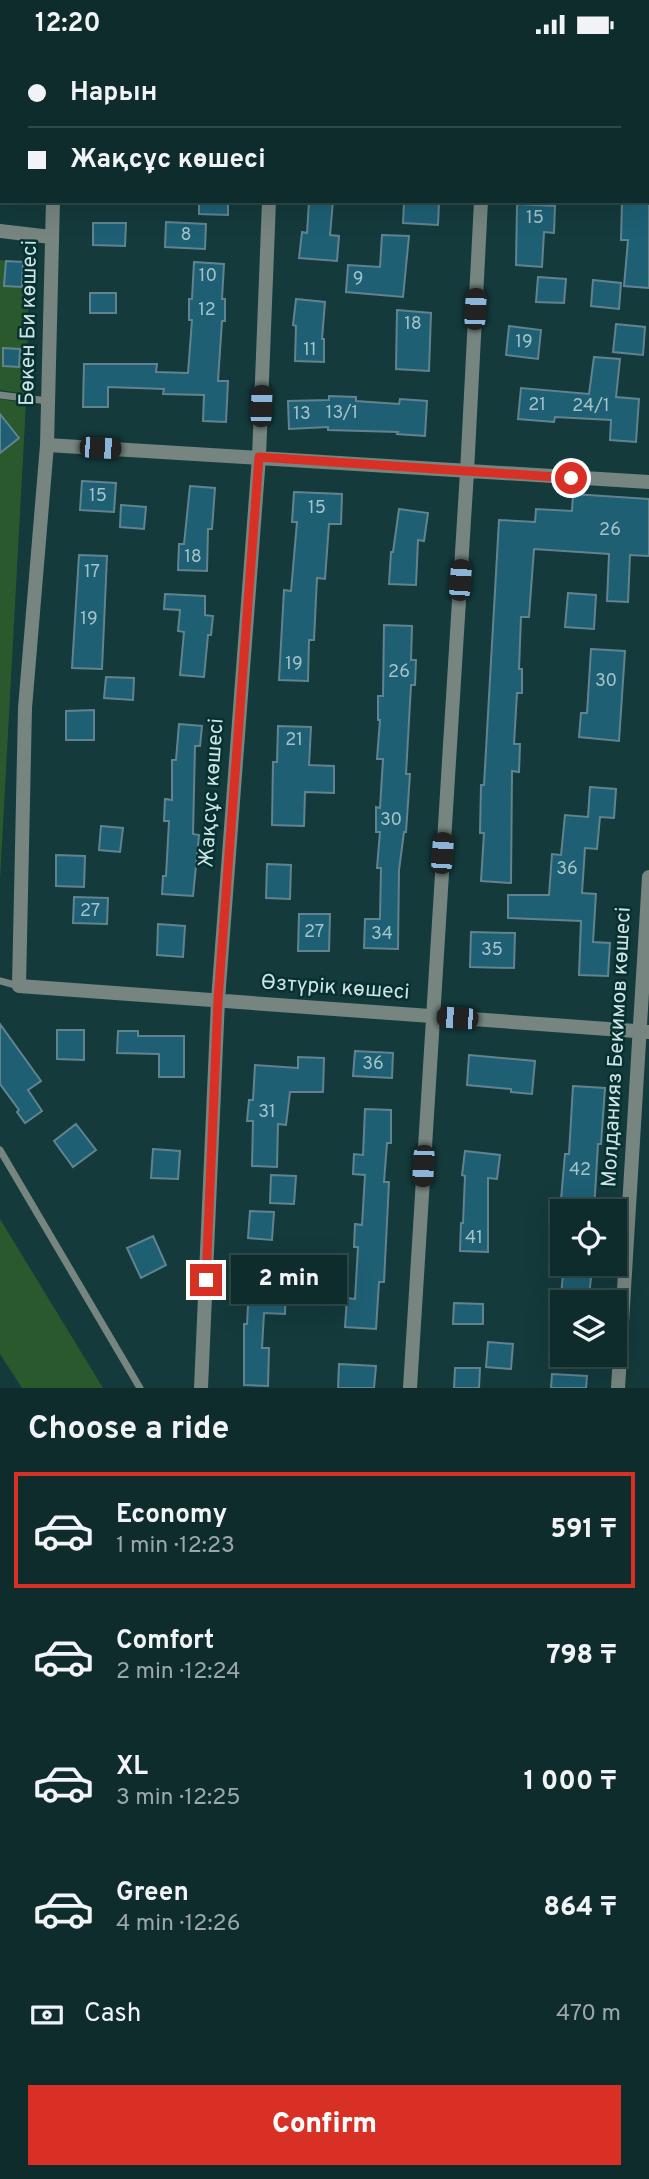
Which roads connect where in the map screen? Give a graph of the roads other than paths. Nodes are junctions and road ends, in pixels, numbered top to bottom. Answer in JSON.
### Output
{"nodes":[{"id":1,"x":53,"y":203,"type":"edge"},
{"id":2,"x":269,"y":203,"type":"edge"},
{"id":3,"x":481,"y":203,"type":"edge"},
{"id":4,"x":0,"y":231,"type":"edge"},
{"id":5,"x":51,"y":237,"type":"junction"},
{"id":6,"x":0,"y":395,"type":"edge"},
{"id":7,"x":48,"y":401,"type":"junction"},
{"id":8,"x":47,"y":445,"type":"junction"},
{"id":9,"x":259,"y":457,"type":"junction"},
{"id":10,"x":467,"y":472,"type":"junction"},
{"id":11,"x":649,"y":482,"type":"edge"},
{"id":12,"x":649,"y":877,"type":"edge"},
{"id":13,"x":0,"y":981,"type":"edge"},
{"id":14,"x":19,"y":986,"type":"junction"},
{"id":15,"x":218,"y":1000,"type":"junction"},
{"id":16,"x":431,"y":1016,"type":"junction"},
{"id":17,"x":644,"y":1032,"type":"edge"},
{"id":18,"x":0,"y":1150,"type":"edge"},
{"id":19,"x":140,"y":1388,"type":"edge"},
{"id":20,"x":201,"y":1388,"type":"edge"},
{"id":21,"x":410,"y":1388,"type":"edge"},
{"id":22,"x":618,"y":1388,"type":"edge"}],
"edges":[{"from":1,"to":5,"type":"street","name":"Бөкен Би көшесі"},
{"from":2,"to":9,"type":"street","name":"Жақсұс көшесі"},
{"from":3,"to":10,"type":"street"},
{"from":4,"to":5,"type":"street"},
{"from":5,"to":7,"type":"street","name":"Бөкен Би көшесі"},
{"from":6,"to":7,"type":"lane"},
{"from":7,"to":8,"type":"street","name":"Бөкен Би көшесі"},
{"from":8,"to":9,"type":"street"},
{"from":8,"to":14,"type":"street","name":"Бөкен Би көшесі"},
{"from":9,"to":10,"type":"street"},
{"from":9,"to":15,"type":"street","name":"Жақсұс көшесі"},
{"from":10,"to":11,"type":"street"},
{"from":10,"to":16,"type":"street"},
{"from":12,"to":17,"type":"street","name":"Молданияз Бекимов көшесі"},
{"from":13,"to":14,"type":"lane"},
{"from":14,"to":15,"type":"street","name":"Өзтүрік көшесі"},
{"from":15,"to":16,"type":"street","name":"Өзтүрік көшесі"},
{"from":15,"to":20,"type":"street","name":"Жақсұс көшесі"},
{"from":16,"to":17,"type":"street","name":"Өзтүрік көшесі"},
{"from":16,"to":21,"type":"street"},
{"from":17,"to":22,"type":"street","name":"Молданияз Бекимов көшесі"},
{"from":18,"to":19,"type":"lane"}]}
